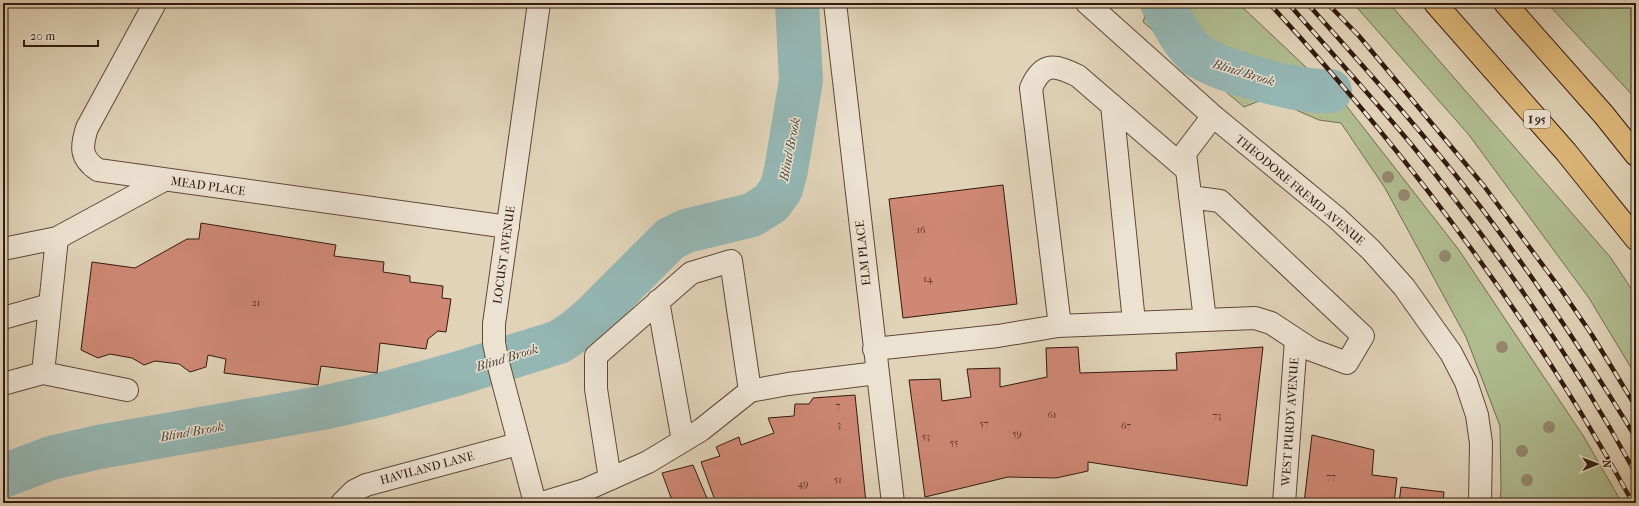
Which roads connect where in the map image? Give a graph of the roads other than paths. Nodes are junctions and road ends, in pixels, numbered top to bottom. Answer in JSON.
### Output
{"nodes":[{"id":1,"x":155,"y":3,"type":"edge"},
{"id":2,"x":539,"y":3,"type":"edge"},
{"id":3,"x":835,"y":3,"type":"edge"},
{"id":4,"x":1087,"y":3,"type":"edge"},
{"id":5,"x":1435,"y":3,"type":"edge"},
{"id":6,"x":1505,"y":3,"type":"edge"},
{"id":7,"x":1112,"y":105,"type":"junction"},
{"id":8,"x":1213,"y":116,"type":"junction"},
{"id":9,"x":1636,"y":155,"type":"edge"},
{"id":10,"x":1187,"y":170,"type":"junction"},
{"id":11,"x":164,"y":180,"type":"junction"},
{"id":12,"x":1190,"y":197,"type":"junction"},
{"id":13,"x":508,"y":227,"type":"junction"},
{"id":14,"x":57,"y":238,"type":"junction"},
{"id":15,"x":1636,"y":239,"type":"edge"},
{"id":16,"x":3,"y":249,"type":"edge"},
{"id":17,"x":658,"y":301,"type":"junction"},
{"id":18,"x":49,"y":305,"type":"junction"},
{"id":19,"x":3,"y":318,"type":"edge"},
{"id":20,"x":1205,"y":320,"type":"junction"},
{"id":21,"x":1134,"y":322,"type":"junction"},
{"id":22,"x":1060,"y":326,"type":"junction"},
{"id":23,"x":1296,"y":340,"type":"junction"},
{"id":24,"x":874,"y":349,"type":"junction"},
{"id":25,"x":43,"y":373,"type":"junction"},
{"id":26,"x":877,"y":373,"type":"junction"},
{"id":27,"x":3,"y":384,"type":"edge"},
{"id":28,"x":127,"y":390,"type":"dead end"},
{"id":29,"x":750,"y":391,"type":"junction"},
{"id":30,"x":683,"y":440,"type":"junction"},
{"id":31,"x":518,"y":444,"type":"junction"},
{"id":32,"x":610,"y":479,"type":"junction"},
{"id":33,"x":342,"y":503,"type":"edge"},
{"id":34,"x":535,"y":503,"type":"edge"},
{"id":35,"x":542,"y":503,"type":"edge"},
{"id":36,"x":893,"y":503,"type":"edge"},
{"id":37,"x":1284,"y":503,"type":"edge"},
{"id":38,"x":1480,"y":503,"type":"edge"}],
"edges":[{"from":1,"to":11,"type":"street","name":"MEAD PLACE"},
{"from":2,"to":13,"type":"street","name":"LOCUST AVENUE"},
{"from":3,"to":24,"type":"street","name":"ELM PLACE"},
{"from":4,"to":8,"type":"street","name":"THEODORE FREMD AVENUE"},
{"from":5,"to":15,"type":"highway","number":"I 95"},
{"from":6,"to":9,"type":"highway"},
{"from":7,"to":10,"type":"street"},
{"from":7,"to":21,"type":"street"},
{"from":7,"to":22,"type":"street"},
{"from":8,"to":10,"type":"street"},
{"from":8,"to":38,"type":"street","name":"THEODORE FREMD AVENUE"},
{"from":10,"to":12,"type":"street"},
{"from":11,"to":13,"type":"street","name":"MEAD PLACE"},
{"from":11,"to":14,"type":"street"},
{"from":12,"to":20,"type":"street"},
{"from":12,"to":23,"type":"street"},
{"from":13,"to":31,"type":"street","name":"LOCUST AVENUE"},
{"from":14,"to":16,"type":"street"},
{"from":14,"to":18,"type":"street"},
{"from":17,"to":29,"type":"street"},
{"from":17,"to":30,"type":"street"},
{"from":17,"to":32,"type":"street"},
{"from":18,"to":19,"type":"street"},
{"from":18,"to":25,"type":"street"},
{"from":20,"to":21,"type":"street"},
{"from":20,"to":23,"type":"street"},
{"from":21,"to":22,"type":"street"},
{"from":22,"to":24,"type":"street"},
{"from":23,"to":37,"type":"street","name":"WEST PURDY AVENUE"},
{"from":24,"to":26,"type":"street","name":"ELM PLACE"},
{"from":25,"to":27,"type":"street"},
{"from":25,"to":28,"type":"street"},
{"from":26,"to":29,"type":"street"},
{"from":26,"to":36,"type":"street","name":"ELM PLACE"},
{"from":29,"to":30,"type":"street"},
{"from":30,"to":32,"type":"street"},
{"from":31,"to":33,"type":"street","name":"HAVILAND LANE"},
{"from":31,"to":34,"type":"street","name":"LOCUST AVENUE"},
{"from":32,"to":35,"type":"street"}]}
